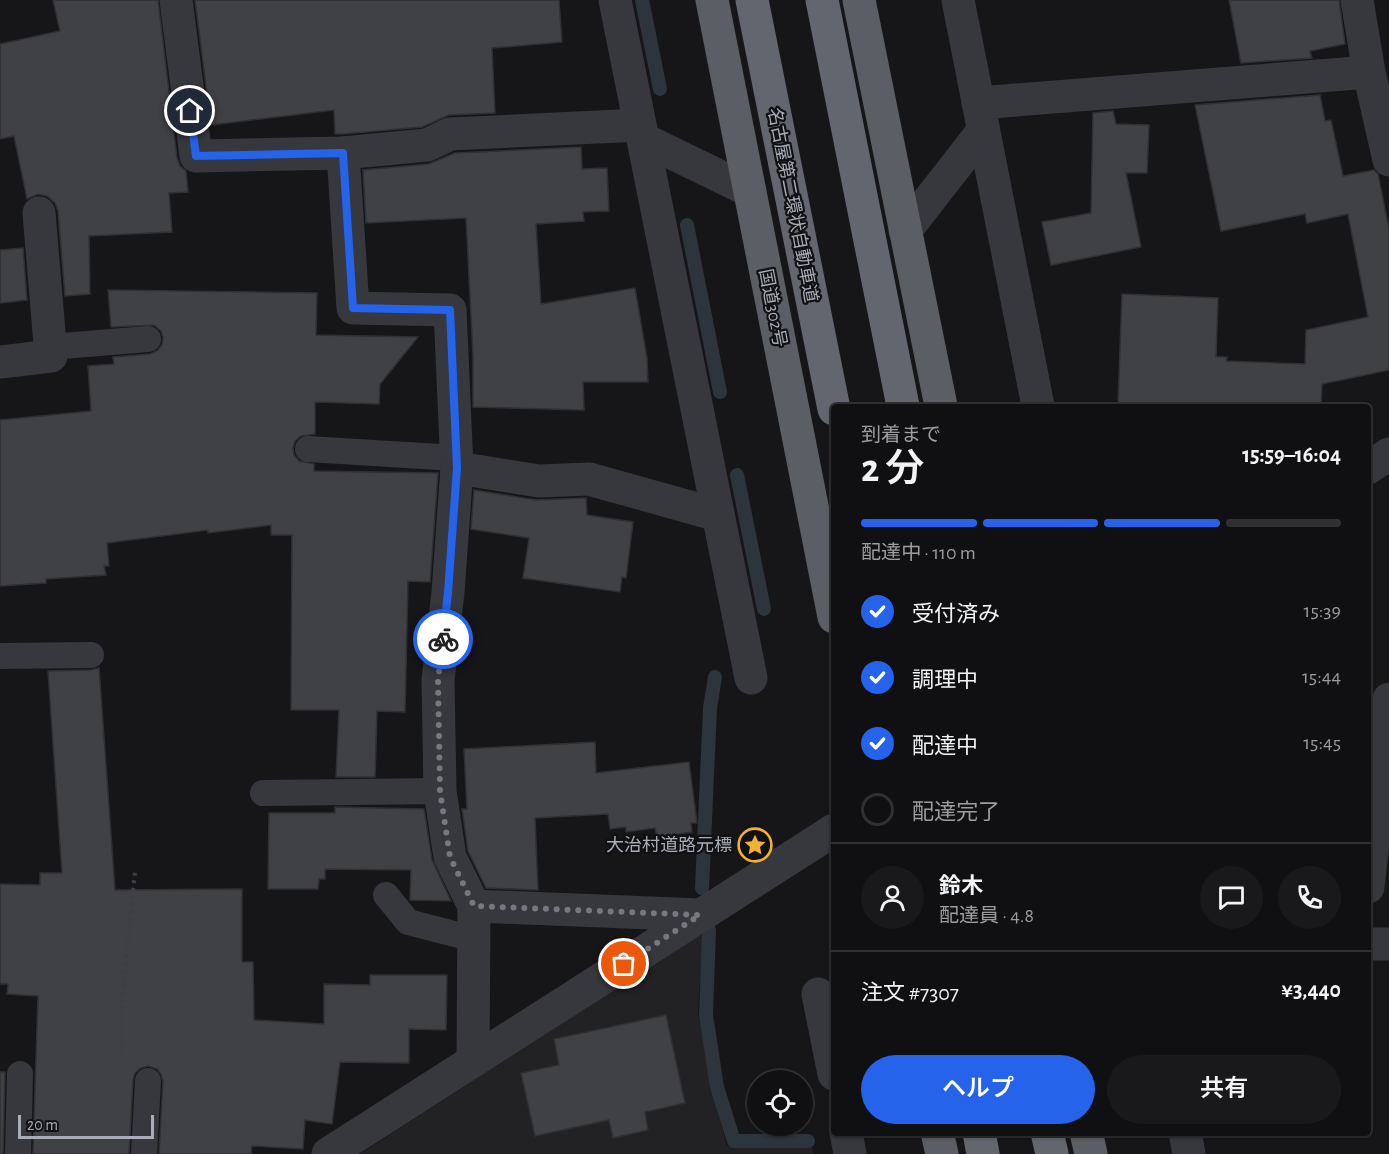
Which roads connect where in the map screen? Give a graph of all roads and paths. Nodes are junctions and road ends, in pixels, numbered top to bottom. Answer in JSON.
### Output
{"nodes":[{"id":1,"x":176,"y":0,"type":"edge"},
{"id":2,"x":615,"y":0,"type":"edge"},
{"id":3,"x":712,"y":0,"type":"edge"},
{"id":4,"x":752,"y":0,"type":"edge"},
{"id":5,"x":822,"y":0,"type":"edge"},
{"id":6,"x":859,"y":0,"type":"edge"},
{"id":7,"x":958,"y":0,"type":"edge"},
{"id":8,"x":1357,"y":0,"type":"edge"},
{"id":9,"x":1369,"y":72,"type":"junction"},
{"id":10,"x":981,"y":117,"type":"junction"},
{"id":11,"x":642,"y":132,"type":"junction"},
{"id":12,"x":343,"y":153,"type":"junction"},
{"id":13,"x":1389,"y":160,"type":"edge"},
{"id":14,"x":750,"y":191,"type":"junction"},
{"id":15,"x":39,"y":213,"type":"dead end"},
{"id":16,"x":906,"y":231,"type":"junction"},
{"id":17,"x":148,"y":339,"type":"dead end"},
{"id":18,"x":50,"y":347,"type":"junction"},
{"id":19,"x":0,"y":362,"type":"edge"},
{"id":20,"x":833,"y":404,"type":"edge"},
{"id":21,"x":903,"y":404,"type":"edge"},
{"id":22,"x":941,"y":404,"type":"edge"},
{"id":23,"x":1038,"y":404,"type":"edge"},
{"id":24,"x":308,"y":449,"type":"dead end"},
{"id":25,"x":1389,"y":454,"type":"edge"},
{"id":26,"x":456,"y":463,"type":"junction"},
{"id":27,"x":1371,"y":466,"type":"edge"},
{"id":28,"x":718,"y":515,"type":"junction"},
{"id":29,"x":831,"y":602,"type":"edge"},
{"id":30,"x":91,"y":655,"type":"dead end"},
{"id":31,"x":0,"y":656,"type":"edge"},
{"id":32,"x":751,"y":678,"type":"dead end"},
{"id":33,"x":1389,"y":699,"type":"edge"},
{"id":34,"x":440,"y":791,"type":"junction"},
{"id":35,"x":263,"y":793,"type":"dead end"},
{"id":36,"x":831,"y":832,"type":"edge"},
{"id":37,"x":1371,"y":860,"type":"edge"},
{"id":38,"x":135,"y":871,"type":"dead end"},
{"id":39,"x":386,"y":895,"type":"dead end"},
{"id":40,"x":474,"y":906,"type":"junction"},
{"id":41,"x":700,"y":915,"type":"junction"},
{"id":42,"x":474,"y":939,"type":"junction"},
{"id":43,"x":1371,"y":944,"type":"edge"},
{"id":44,"x":1389,"y":945,"type":"edge"},
{"id":45,"x":818,"y":994,"type":"dead end"},
{"id":46,"x":831,"y":1059,"type":"edge"},
{"id":47,"x":473,"y":1061,"type":"junction"},
{"id":48,"x":20,"y":1074,"type":"dead end"},
{"id":49,"x":148,"y":1081,"type":"joint"},
{"id":50,"x":847,"y":1136,"type":"edge"},
{"id":51,"x":938,"y":1136,"type":"edge"},
{"id":52,"x":980,"y":1136,"type":"edge"},
{"id":53,"x":1048,"y":1136,"type":"edge"},
{"id":54,"x":1087,"y":1136,"type":"edge"},
{"id":55,"x":1186,"y":1136,"type":"edge"},
{"id":56,"x":18,"y":1154,"type":"edge"},
{"id":57,"x":144,"y":1154,"type":"edge"},
{"id":58,"x":328,"y":1154,"type":"edge"},
{"id":59,"x":850,"y":1154,"type":"edge"},
{"id":60,"x":942,"y":1154,"type":"edge"},
{"id":61,"x":983,"y":1154,"type":"edge"},
{"id":62,"x":1052,"y":1154,"type":"edge"},
{"id":63,"x":1091,"y":1154,"type":"edge"},
{"id":64,"x":1189,"y":1154,"type":"edge"}],
"edges":[{"from":1,"to":12,"type":"street"},
{"from":2,"to":11,"type":"street"},
{"from":3,"to":14,"type":"highway","name":"国道302号"},
{"from":4,"to":20,"type":"highway","name":"名古屋第二環状自動車道"},
{"from":5,"to":21,"type":"highway"},
{"from":6,"to":16,"type":"highway"},
{"from":7,"to":10,"type":"street"},
{"from":8,"to":9,"type":"street"},
{"from":9,"to":10,"type":"street"},
{"from":9,"to":13,"type":"street"},
{"from":10,"to":16,"type":"street"},
{"from":10,"to":23,"type":"street"},
{"from":11,"to":12,"type":"street"},
{"from":11,"to":14,"type":"street"},
{"from":11,"to":28,"type":"street"},
{"from":12,"to":26,"type":"street"},
{"from":14,"to":29,"type":"highway","name":"国道302号"},
{"from":15,"to":18,"type":"street"},
{"from":16,"to":22,"type":"highway"},
{"from":17,"to":18,"type":"lane"},
{"from":18,"to":19,"type":"street"},
{"from":24,"to":26,"type":"lane"},
{"from":25,"to":27,"type":"street"},
{"from":26,"to":28,"type":"street"},
{"from":26,"to":34,"type":"street"},
{"from":28,"to":32,"type":"street"},
{"from":30,"to":31,"type":"lane"},
{"from":33,"to":37,"type":"street"},
{"from":34,"to":35,"type":"lane"},
{"from":34,"to":40,"type":"street"},
{"from":36,"to":41,"type":"street"},
{"from":38,"to":49,"type":"path"},
{"from":39,"to":42,"type":"lane"},
{"from":40,"to":41,"type":"street"},
{"from":40,"to":42,"type":"street"},
{"from":41,"to":47,"type":"street"},
{"from":42,"to":47,"type":"street"},
{"from":43,"to":44,"type":"street"},
{"from":45,"to":46,"type":"street"},
{"from":47,"to":58,"type":"street"},
{"from":48,"to":56,"type":"lane"},
{"from":49,"to":57,"type":"lane"},
{"from":50,"to":59,"type":"street"},
{"from":51,"to":60,"type":"highway"},
{"from":52,"to":61,"type":"highway"},
{"from":53,"to":62,"type":"highway"},
{"from":54,"to":63,"type":"highway"},
{"from":55,"to":64,"type":"street"}]}
